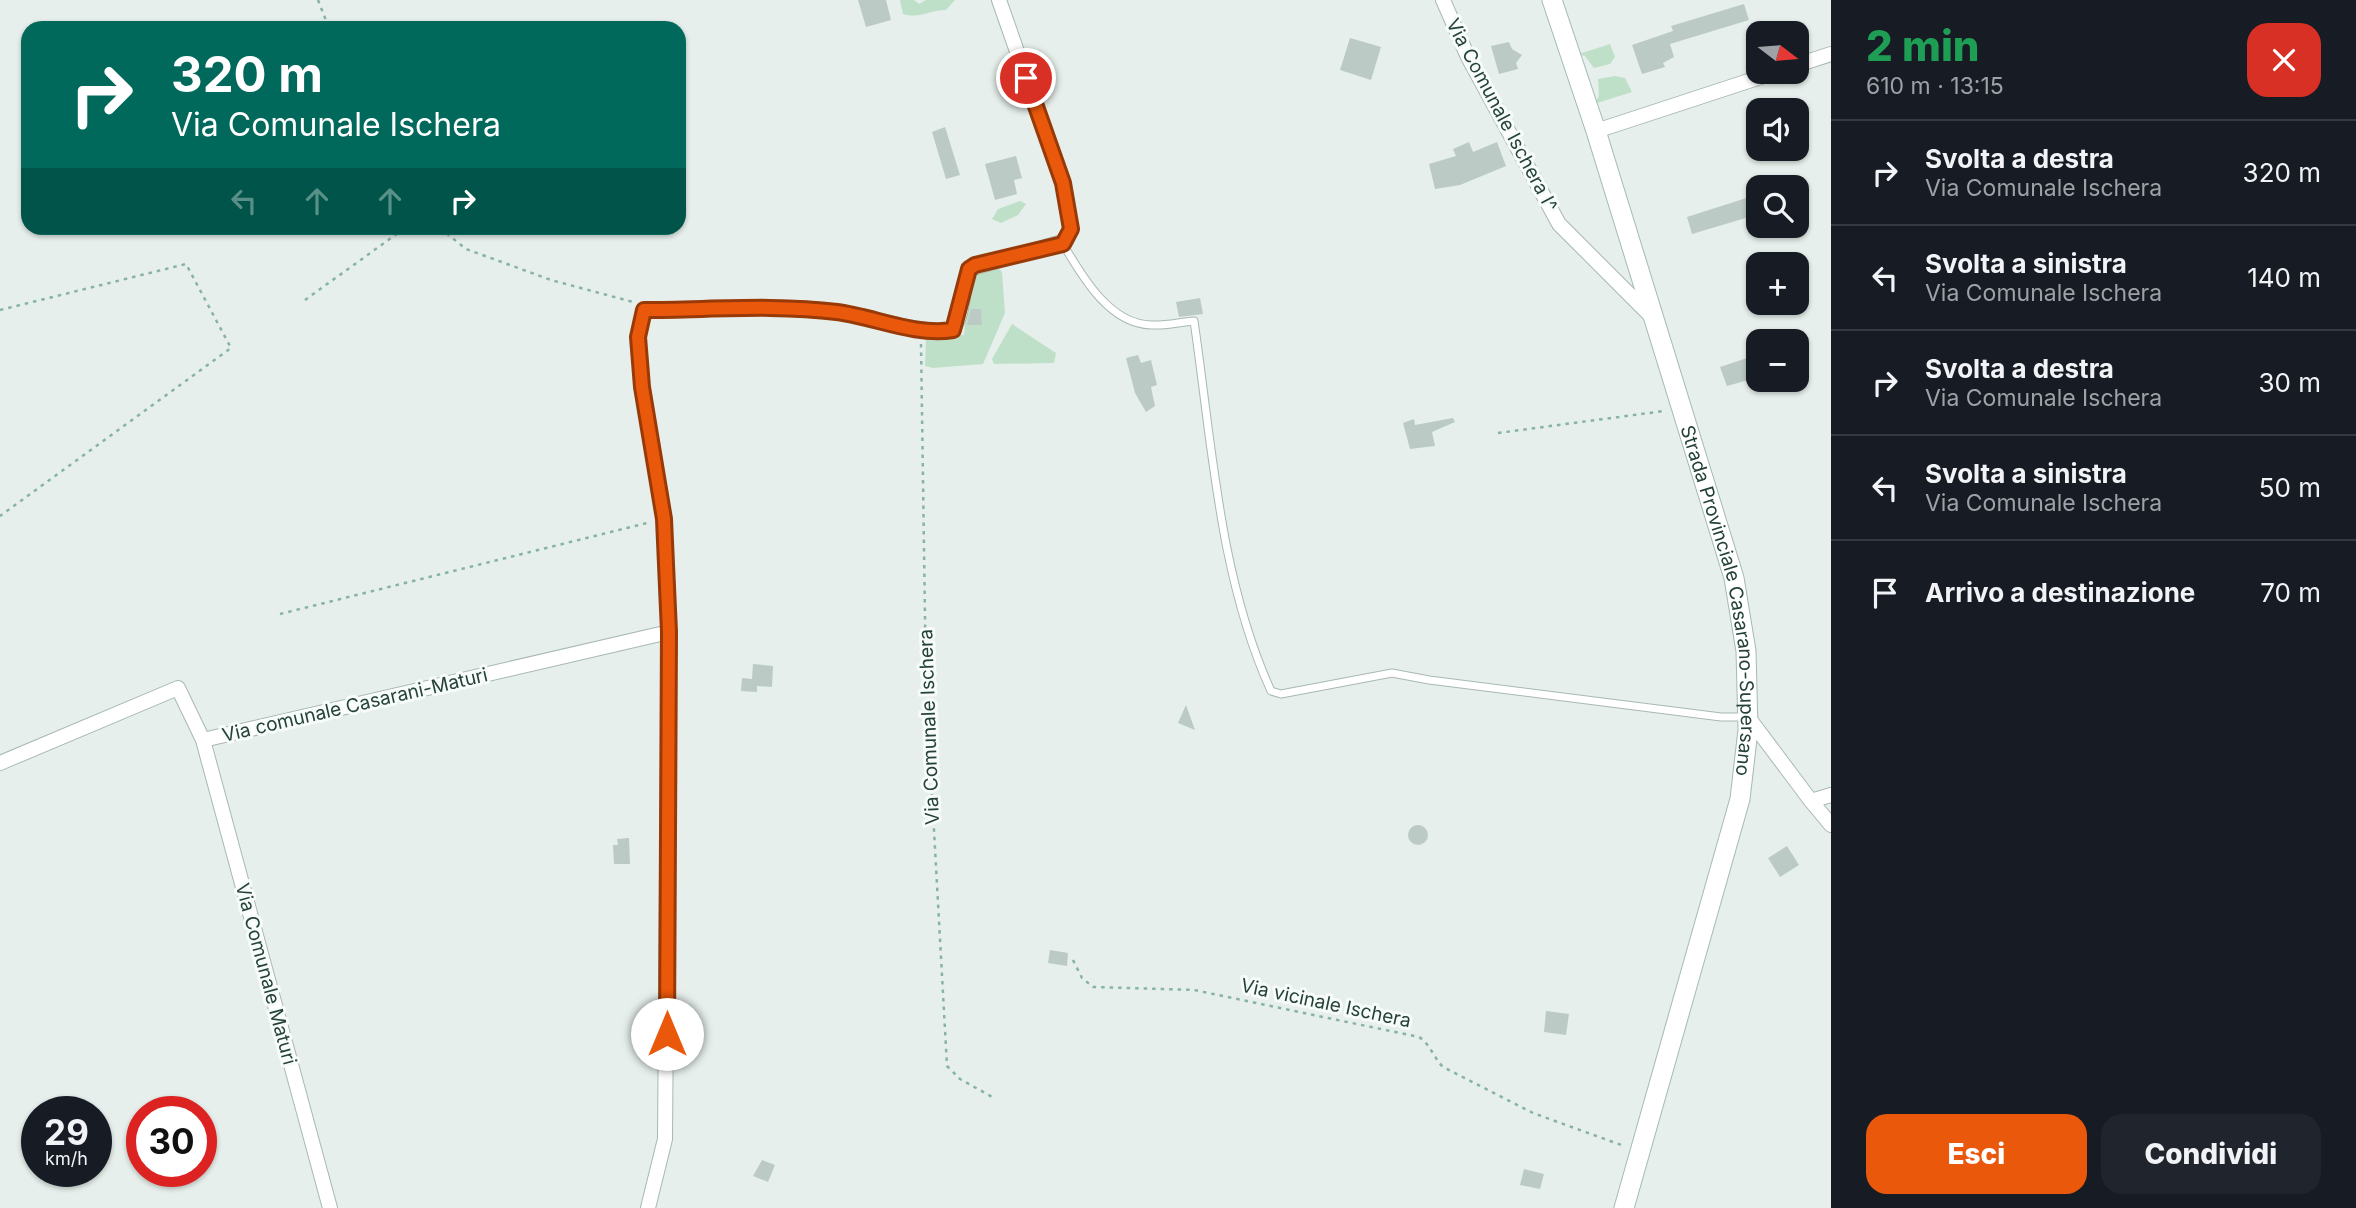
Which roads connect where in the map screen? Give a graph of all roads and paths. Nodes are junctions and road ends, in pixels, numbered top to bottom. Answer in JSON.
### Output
{"nodes":[{"id":1,"x":318,"y":0,"type":"edge"},
{"id":2,"x":999,"y":0,"type":"edge"},
{"id":3,"x":1443,"y":0,"type":"edge"},
{"id":4,"x":1552,"y":0,"type":"edge"},
{"id":5,"x":326,"y":21,"type":"edge"},
{"id":6,"x":1831,"y":54,"type":"edge"},
{"id":7,"x":1810,"y":61,"type":"edge"},
{"id":8,"x":1746,"y":82,"type":"edge"},
{"id":9,"x":1596,"y":131,"type":"junction"},
{"id":10,"x":395,"y":235,"type":"edge"},
{"id":11,"x":449,"y":235,"type":"edge"},
{"id":12,"x":1063,"y":244,"type":"junction"},
{"id":13,"x":305,"y":300,"type":"dead end"},
{"id":14,"x":0,"y":310,"type":"edge"},
{"id":15,"x":644,"y":310,"type":"junction"},
{"id":16,"x":1653,"y":318,"type":"junction"},
{"id":17,"x":921,"y":330,"type":"junction"},
{"id":18,"x":1681,"y":408,"type":"junction"},
{"id":19,"x":1498,"y":433,"type":"dead end"},
{"id":20,"x":0,"y":516,"type":"edge"},
{"id":21,"x":664,"y":519,"type":"junction"},
{"id":22,"x":279,"y":614,"type":"dead end"},
{"id":23,"x":669,"y":632,"type":"junction"},
{"id":24,"x":1748,"y":717,"type":"junction"},
{"id":25,"x":203,"y":740,"type":"junction"},
{"id":26,"x":0,"y":764,"type":"edge"},
{"id":27,"x":1831,"y":795,"type":"edge"},
{"id":28,"x":1811,"y":801,"type":"junction"},
{"id":29,"x":1831,"y":825,"type":"edge"},
{"id":30,"x":1073,"y":960,"type":"dead end"},
{"id":31,"x":994,"y":1098,"type":"dead end"},
{"id":32,"x":1640,"y":1151,"type":"junction"},
{"id":33,"x":330,"y":1208,"type":"edge"},
{"id":34,"x":648,"y":1208,"type":"edge"},
{"id":35,"x":1624,"y":1208,"type":"edge"}],
"edges":[{"from":1,"to":5,"type":"path"},
{"from":2,"to":12,"type":"street"},
{"from":3,"to":16,"type":"street","name":"Via Comunale Ischera I^"},
{"from":4,"to":9,"type":"main road","name":"Strada Provinciale Casarano-Supersano"},
{"from":6,"to":7,"type":"street"},
{"from":8,"to":9,"type":"street"},
{"from":9,"to":16,"type":"main road","name":"Strada Provinciale Casarano-Supersano"},
{"from":10,"to":13,"type":"path"},
{"from":11,"to":15,"type":"path"},
{"from":12,"to":17,"type":"street"},
{"from":12,"to":24,"type":"lane"},
{"from":14,"to":20,"type":"path"},
{"from":15,"to":17,"type":"street"},
{"from":15,"to":21,"type":"street"},
{"from":16,"to":18,"type":"main road","name":"Strada Provinciale Casarano-Supersano"},
{"from":17,"to":31,"type":"path","name":"Via Comunale Ischera"},
{"from":18,"to":19,"type":"path"},
{"from":18,"to":24,"type":"main road","name":"Strada Provinciale Casarano-Supersano"},
{"from":21,"to":22,"type":"path"},
{"from":21,"to":23,"type":"street"},
{"from":23,"to":25,"type":"street","name":"Via comunale Casarani-Maturi"},
{"from":23,"to":34,"type":"street"},
{"from":24,"to":28,"type":"street"},
{"from":24,"to":32,"type":"main road","name":"Strada Provinciale Casarano-Supersano"},
{"from":25,"to":26,"type":"street","name":"Via comunale Casarani-Maturi"},
{"from":25,"to":33,"type":"street","name":"Via Comunale Maturi"},
{"from":27,"to":28,"type":"street"},
{"from":28,"to":29,"type":"street"},
{"from":30,"to":32,"type":"path","name":"Via vicinale Ischera"},
{"from":32,"to":35,"type":"main road","name":"Strada Provinciale Casarano-Supersano"}]}
